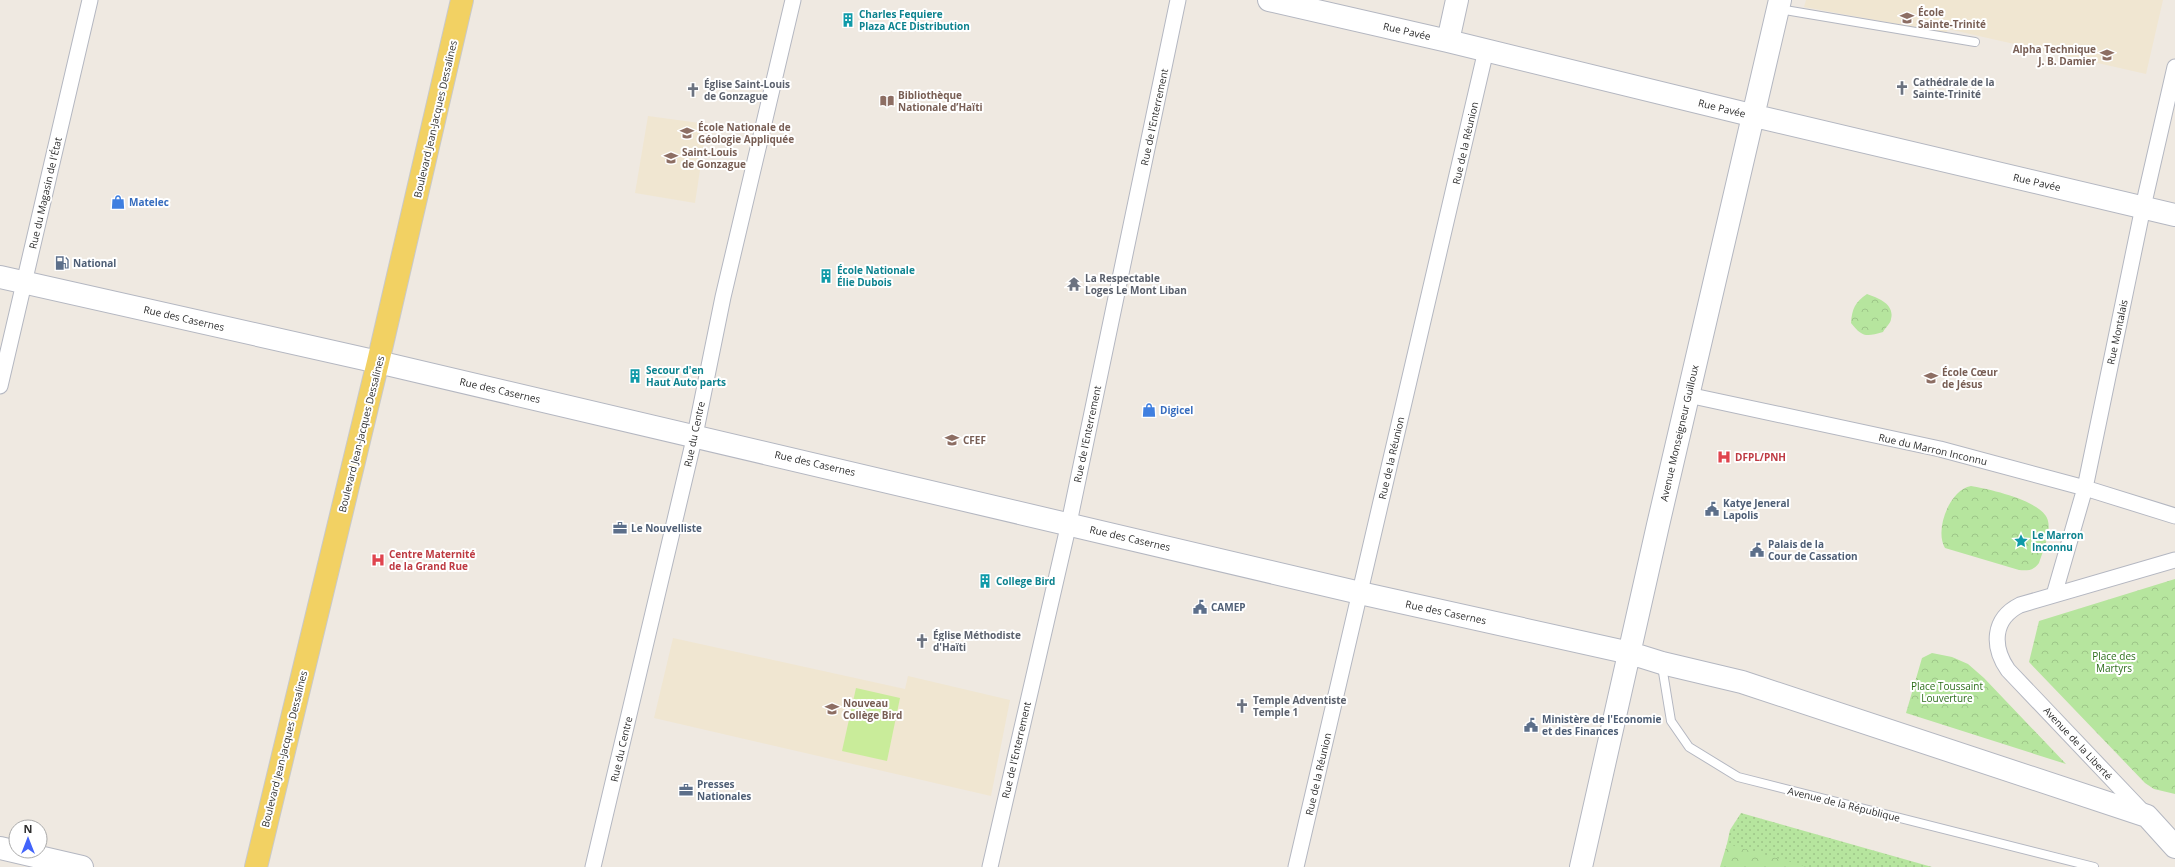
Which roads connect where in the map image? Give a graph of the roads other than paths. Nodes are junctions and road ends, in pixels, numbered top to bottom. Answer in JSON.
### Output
{"nodes":[{"id":1,"x":90,"y":0,"type":"edge"},
{"id":2,"x":462,"y":0,"type":"edge"},
{"id":3,"x":793,"y":0,"type":"edge"},
{"id":4,"x":1178,"y":0,"type":"edge"},
{"id":5,"x":1269,"y":0,"type":"edge"},
{"id":6,"x":1457,"y":0,"type":"edge"},
{"id":7,"x":1779,"y":4,"type":"edge"},
{"id":8,"x":1448,"y":41,"type":"junction"},
{"id":9,"x":1975,"y":42,"type":"dead end"},
{"id":10,"x":1486,"y":50,"type":"junction"},
{"id":11,"x":2175,"y":67,"type":"edge"},
{"id":12,"x":1755,"y":116,"type":"junction"},
{"id":13,"x":2143,"y":207,"type":"junction"},
{"id":14,"x":2175,"y":215,"type":"edge"},
{"id":15,"x":0,"y":277,"type":"edge"},
{"id":16,"x":24,"y":283,"type":"junction"},
{"id":17,"x":378,"y":362,"type":"junction"},
{"id":18,"x":0,"y":386,"type":"edge"},
{"id":19,"x":1688,"y":395,"type":"junction"},
{"id":20,"x":695,"y":435,"type":"junction"},
{"id":21,"x":2085,"y":488,"type":"junction"},
{"id":22,"x":2175,"y":516,"type":"edge"},
{"id":23,"x":1069,"y":523,"type":"junction"},
{"id":24,"x":2175,"y":560,"type":"edge"},
{"id":25,"x":1360,"y":593,"type":"junction"},
{"id":26,"x":2054,"y":595,"type":"junction"},
{"id":27,"x":1630,"y":652,"type":"junction"},
{"id":28,"x":1662,"y":663,"type":"junction"},
{"id":29,"x":2147,"y":816,"type":"junction"},
{"id":30,"x":0,"y":848,"type":"edge"},
{"id":31,"x":2175,"y":848,"type":"edge"},
{"id":32,"x":82,"y":867,"type":"edge"},
{"id":33,"x":256,"y":867,"type":"edge"},
{"id":34,"x":593,"y":867,"type":"edge"},
{"id":35,"x":990,"y":867,"type":"edge"},
{"id":36,"x":1296,"y":867,"type":"edge"},
{"id":37,"x":1581,"y":867,"type":"edge"},
{"id":38,"x":2094,"y":867,"type":"edge"}],
"edges":[{"from":1,"to":16,"type":"street","name":"Rue du Magasin de l'État"},
{"from":2,"to":17,"type":"main road","name":"Boulevard Jean-Jacques Dessalines"},
{"from":3,"to":20,"type":"street","name":"Rue du Centre"},
{"from":4,"to":23,"type":"street","name":"Rue de l'Enterrement"},
{"from":5,"to":8,"type":"main road","name":"Rue Pavée"},
{"from":6,"to":8,"type":"main road"},
{"from":7,"to":9,"type":"lane"},
{"from":7,"to":12,"type":"main road","name":"Avenue Monseigneur Guilloux"},
{"from":8,"to":10,"type":"main road","name":"Rue Pavée"},
{"from":10,"to":12,"type":"main road","name":"Rue Pavée"},
{"from":10,"to":25,"type":"street","name":"Rue de la Réunion"},
{"from":11,"to":13,"type":"street","name":"Rue Montalais"},
{"from":12,"to":13,"type":"main road","name":"Rue Pavée"},
{"from":12,"to":19,"type":"main road","name":"Avenue Monseigneur Guilloux"},
{"from":13,"to":14,"type":"main road","name":"Rue Pavée"},
{"from":13,"to":21,"type":"street","name":"Rue Montalais"},
{"from":15,"to":16,"type":"main road","name":"Rue des Casernes"},
{"from":16,"to":17,"type":"main road","name":"Rue des Casernes"},
{"from":16,"to":18,"type":"street","name":"Rue du Magasin de l'État"},
{"from":17,"to":20,"type":"main road","name":"Rue des Casernes"},
{"from":17,"to":33,"type":"main road","name":"Boulevard Jean-Jacques Dessalines"},
{"from":19,"to":21,"type":"street","name":"Rue du Marron Inconnu"},
{"from":19,"to":27,"type":"main road","name":"Avenue Monseigneur Guilloux"},
{"from":20,"to":23,"type":"main road","name":"Rue des Casernes"},
{"from":20,"to":34,"type":"street","name":"Rue du Centre"},
{"from":21,"to":22,"type":"street","name":"Rue du Marron Inconnu"},
{"from":21,"to":26,"type":"street","name":"Rue Montalais"},
{"from":23,"to":25,"type":"main road","name":"Rue des Casernes"},
{"from":23,"to":35,"type":"street","name":"Rue de l'Enterrement"},
{"from":24,"to":26,"type":"street"},
{"from":25,"to":27,"type":"main road","name":"Rue des Casernes"},
{"from":25,"to":36,"type":"street","name":"Rue de la Réunion"},
{"from":26,"to":29,"type":"street","name":"Avenue de la Liberté"},
{"from":27,"to":28,"type":"main road"},
{"from":27,"to":37,"type":"main road","name":"Avenue Monseigneur Guilloux"},
{"from":28,"to":29,"type":"main road"},
{"from":28,"to":38,"type":"lane","name":"Avenue de la République"},
{"from":29,"to":31,"type":"main road","name":"Avenue de la Liberté"},
{"from":30,"to":32,"type":"main road"}]}
